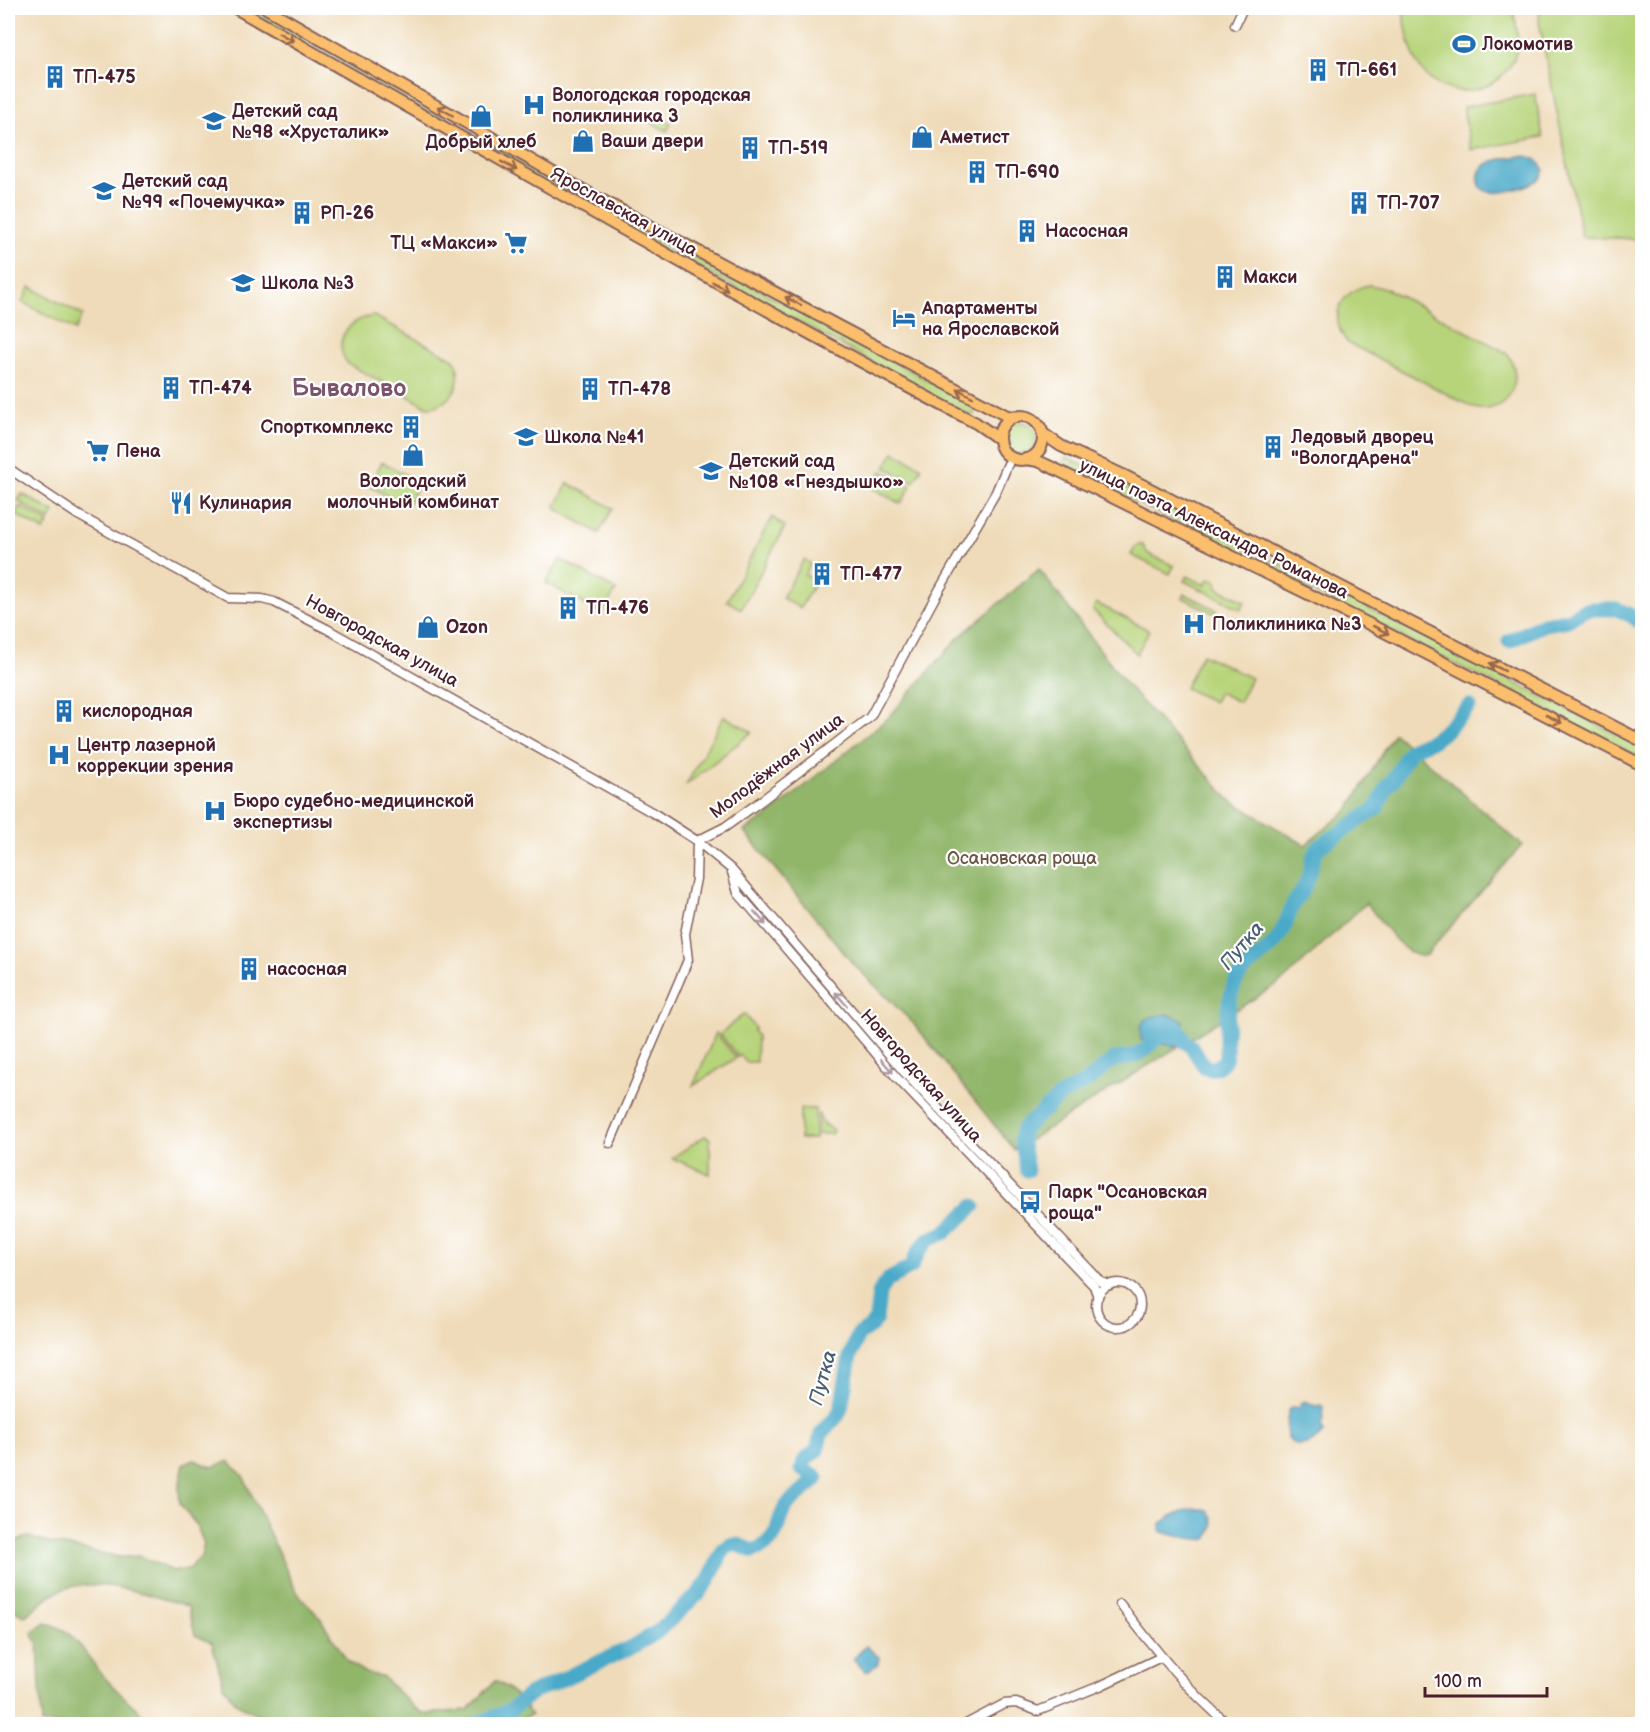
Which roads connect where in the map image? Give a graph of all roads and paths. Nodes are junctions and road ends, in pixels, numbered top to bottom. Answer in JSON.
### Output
{"nodes":[{"id":1,"x":236,"y":8,"type":"edge"},
{"id":2,"x":266,"y":8,"type":"edge"},
{"id":3,"x":1243,"y":8,"type":"edge"},
{"id":4,"x":1235,"y":25,"type":"dead end"},
{"id":5,"x":1017,"y":417,"type":"junction"},
{"id":6,"x":1042,"y":433,"type":"junction"},
{"id":7,"x":999,"y":439,"type":"junction"},
{"id":8,"x":1026,"y":459,"type":"junction"},
{"id":9,"x":1008,"y":464,"type":"dead end"},
{"id":10,"x":8,"y":468,"type":"edge"},
{"id":11,"x":1642,"y":741,"type":"edge"},
{"id":12,"x":1642,"y":765,"type":"edge"},
{"id":13,"x":697,"y":841,"type":"junction"},
{"id":14,"x":730,"y":869,"type":"junction"},
{"id":15,"x":610,"y":1143,"type":"dead end"},
{"id":16,"x":1110,"y":1285,"type":"junction"},
{"id":17,"x":1098,"y":1297,"type":"junction"},
{"id":18,"x":1120,"y":1604,"type":"dead end"},
{"id":19,"x":1161,"y":1657,"type":"junction"},
{"id":20,"x":966,"y":1725,"type":"edge"},
{"id":21,"x":1228,"y":1725,"type":"edge"}],
"edges":[{"from":1,"to":7,"type":"main road","name":"Ярославская улица","one_way":true},
{"from":5,"to":2,"type":"main road","name":"Ярославская улица","one_way":true},
{"from":3,"to":4,"type":"street"},
{"from":5,"to":6,"type":"main road"},
{"from":5,"to":7,"type":"main road"},
{"from":6,"to":8,"type":"main road"},
{"from":11,"to":6,"type":"main road","name":"улица поэта Александра Романова","one_way":true},
{"from":7,"to":8,"type":"main road"},
{"from":8,"to":12,"type":"main road","name":"улица поэта Александра Романова","one_way":true},
{"from":9,"to":13,"type":"street","name":"Молодёжная улица"},
{"from":10,"to":13,"type":"street","name":"Новгородская улица"},
{"from":13,"to":14,"type":"street","name":"Новгородская улица"},
{"from":13,"to":15,"type":"street"},
{"from":16,"to":14,"type":"street","name":"Новгородская улица","one_way":true},
{"from":14,"to":17,"type":"street","name":"Новгородская улица","one_way":true},
{"from":16,"to":17,"type":"street"},
{"from":16,"to":17,"type":"street"},
{"from":18,"to":19,"type":"street"},
{"from":19,"to":20,"type":"street"},
{"from":19,"to":21,"type":"street"}]}
